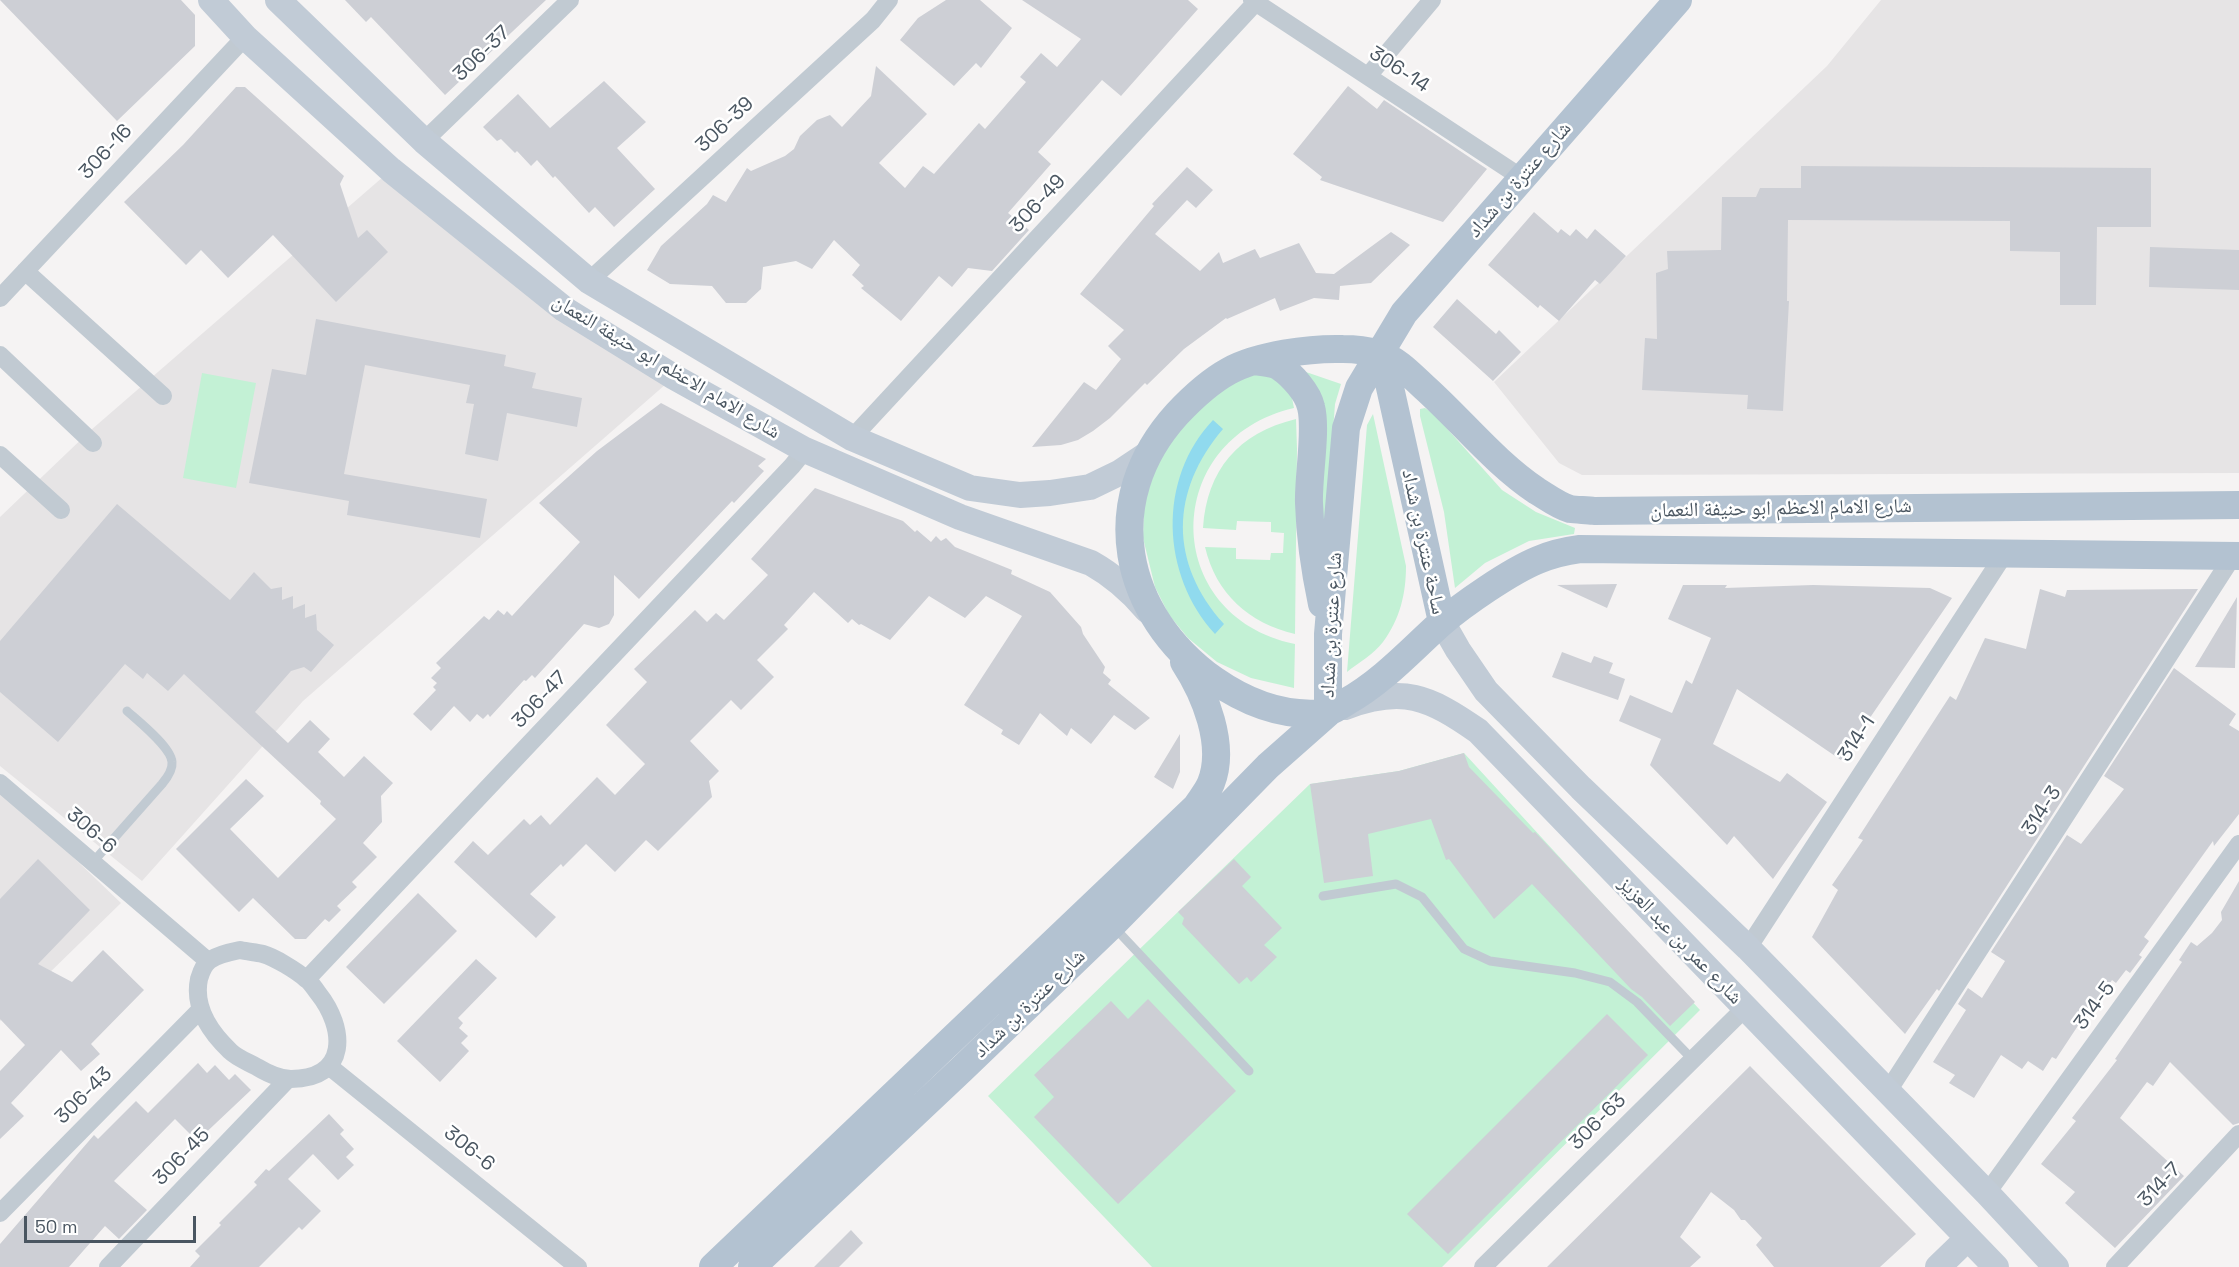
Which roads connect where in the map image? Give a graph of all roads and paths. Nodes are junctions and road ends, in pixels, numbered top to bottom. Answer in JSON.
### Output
{"nodes":[{"id":1,"x":211,"y":0,"type":"edge"},
{"id":2,"x":278,"y":0,"type":"edge"},
{"id":3,"x":570,"y":0,"type":"edge"},
{"id":4,"x":889,"y":0,"type":"edge"},
{"id":5,"x":1432,"y":0,"type":"edge"},
{"id":6,"x":1678,"y":0,"type":"edge"},
{"id":7,"x":1255,"y":1,"type":"edge"},
{"id":8,"x":245,"y":37,"type":"junction"},
{"id":9,"x":1368,"y":76,"type":"junction"},
{"id":10,"x":424,"y":141,"type":"junction"},
{"id":11,"x":1522,"y":178,"type":"junction"},
{"id":12,"x":26,"y":270,"type":"junction"},
{"id":13,"x":589,"y":281,"type":"junction"},
{"id":14,"x":0,"y":298,"type":"edge"},
{"id":15,"x":1379,"y":354,"type":"junction"},
{"id":16,"x":0,"y":355,"type":"edge"},
{"id":17,"x":1253,"y":361,"type":"junction"},
{"id":18,"x":162,"y":396,"type":"dead end"},
{"id":19,"x":852,"y":438,"type":"junction"},
{"id":20,"x":93,"y":442,"type":"dead end"},
{"id":21,"x":805,"y":450,"type":"junction"},
{"id":22,"x":1149,"y":453,"type":"junction"},
{"id":23,"x":0,"y":455,"type":"edge"},
{"id":24,"x":2239,"y":505,"type":"edge"},
{"id":25,"x":61,"y":510,"type":"dead end"},
{"id":26,"x":2005,"y":553,"type":"junction"},
{"id":27,"x":2236,"y":556,"type":"edge"},
{"id":28,"x":1151,"y":615,"type":"junction"},
{"id":29,"x":1442,"y":622,"type":"junction"},
{"id":30,"x":1328,"y":634,"type":"junction"},
{"id":31,"x":1173,"y":645,"type":"junction"},
{"id":32,"x":127,"y":711,"type":"dead end"},
{"id":33,"x":1328,"y":713,"type":"junction"},
{"id":34,"x":0,"y":783,"type":"edge"},
{"id":35,"x":2239,"y":844,"type":"edge"},
{"id":36,"x":93,"y":862,"type":"junction"},
{"id":37,"x":1323,"y":896,"type":"dead end"},
{"id":38,"x":1112,"y":925,"type":"junction"},
{"id":39,"x":1748,"y":948,"type":"junction"},
{"id":40,"x":208,"y":961,"type":"junction"},
{"id":41,"x":307,"y":979,"type":"junction"},
{"id":42,"x":1745,"y":1008,"type":"junction"},
{"id":43,"x":200,"y":1010,"type":"junction"},
{"id":44,"x":1693,"y":1060,"type":"junction"},
{"id":45,"x":330,"y":1067,"type":"junction"},
{"id":46,"x":1249,"y":1071,"type":"dead end"},
{"id":47,"x":288,"y":1079,"type":"junction"},
{"id":48,"x":1888,"y":1091,"type":"junction"},
{"id":49,"x":2239,"y":1134,"type":"edge"},
{"id":50,"x":1987,"y":1193,"type":"junction"},
{"id":51,"x":0,"y":1213,"type":"edge"},
{"id":52,"x":1968,"y":1238,"type":"junction"},
{"id":53,"x":108,"y":1267,"type":"edge"},
{"id":54,"x":578,"y":1267,"type":"edge"},
{"id":55,"x":713,"y":1267,"type":"edge"},
{"id":56,"x":752,"y":1267,"type":"edge"},
{"id":57,"x":1483,"y":1267,"type":"edge"},
{"id":58,"x":1938,"y":1267,"type":"edge"},
{"id":59,"x":1996,"y":1267,"type":"edge"},
{"id":60,"x":2056,"y":1267,"type":"edge"},
{"id":61,"x":2115,"y":1267,"type":"edge"}],
"edges":[{"from":1,"to":8,"type":"main road","name":"شارع الامام الاعظم ابو حنيفة النعمان"},
{"from":2,"to":10,"type":"main road","name":"شارع الامام الاعظم ابو حنيفة النعمان"},
{"from":3,"to":10,"type":"street","name":"306-37"},
{"from":4,"to":13,"type":"street","name":"306-39"},
{"from":5,"to":9,"type":"street"},
{"from":6,"to":11,"type":"main road","name":"شارع عنترة بن شداد"},
{"from":7,"to":9,"type":"street","name":"306-14"},
{"from":7,"to":19,"type":"street","name":"306-49"},
{"from":8,"to":12,"type":"street","name":"306-16"},
{"from":8,"to":21,"type":"main road","name":"شارع الامام الاعظم ابو حنيفة النعمان"},
{"from":9,"to":11,"type":"street","name":"306-14"},
{"from":10,"to":13,"type":"main road","name":"شارع الامام الاعظم ابو حنيفة النعمان"},
{"from":11,"to":15,"type":"main road","name":"شارع عنترة بن شداد"},
{"from":12,"to":14,"type":"street","name":"306-16"},
{"from":12,"to":18,"type":"street"},
{"from":13,"to":19,"type":"main road","name":"شارع الامام الاعظم ابو حنيفة النعمان"},
{"from":15,"to":17,"type":"main road","name":"ساحة عنترة بن شداد"},
{"from":15,"to":24,"type":"main road","name":"شارع الامام الاعظم ابو حنيفة النعمان"},
{"from":15,"to":29,"type":"main road","name":"ساحة عنترة بن شداد"},
{"from":15,"to":30,"type":"main road","name":"شارع عنترة بن شداد"},
{"from":16,"to":20,"type":"street"},
{"from":17,"to":22,"type":"main road","name":"ساحة عنترة بن شداد"},
{"from":17,"to":30,"type":"main road"},
{"from":19,"to":22,"type":"main road","name":"شارع الامام الاعظم ابو حنيفة النعمان"},
{"from":21,"to":28,"type":"main road","name":"شارع الامام الاعظم ابو حنيفة النعمان"},
{"from":21,"to":41,"type":"street","name":"306-47"},
{"from":22,"to":28,"type":"main road","name":"ساحة عنترة بن شداد"},
{"from":23,"to":25,"type":"street"},
{"from":26,"to":27,"type":"main road","name":"شارع الامام الاعظم ابو حنيفة النعمان"},
{"from":26,"to":29,"type":"main road","name":"شارع الامام الاعظم ابو حنيفة النعمان"},
{"from":26,"to":39,"type":"street","name":"314-1"},
{"from":27,"to":48,"type":"street","name":"314-3"},
{"from":28,"to":31,"type":"main road","name":"ساحة عنترة بن شداد"},
{"from":29,"to":33,"type":"main road","name":"ساحة عنترة بن شداد"},
{"from":29,"to":39,"type":"main road","name":"شارع عمر بن عبد العزيز"},
{"from":30,"to":33,"type":"main road","name":"شارع عنترة بن شداد"},
{"from":31,"to":33,"type":"main road","name":"ساحة عنترة بن شداد"},
{"from":31,"to":55,"type":"main road","name":"شارع عنترة بن شداد"},
{"from":32,"to":36,"type":"lane"},
{"from":33,"to":38,"type":"main road","name":"شارع عنترة بن شداد"},
{"from":33,"to":42,"type":"main road","name":"شارع عمر بن عبد العزيز"},
{"from":34,"to":36,"type":"street","name":"306-6"},
{"from":35,"to":50,"type":"street","name":"314-5"},
{"from":36,"to":40,"type":"street","name":"306-6"},
{"from":37,"to":44,"type":"lane"},
{"from":38,"to":46,"type":"lane"},
{"from":38,"to":56,"type":"main road","name":"شارع عنترة بن شداد"},
{"from":39,"to":48,"type":"main road","name":"شارع عمر بن عبد العزيز"},
{"from":40,"to":41,"type":"street"},
{"from":40,"to":43,"type":"street"},
{"from":41,"to":45,"type":"street"},
{"from":42,"to":44,"type":"street","name":"306-63"},
{"from":42,"to":52,"type":"main road","name":"شارع عمر بن عبد العزيز"},
{"from":43,"to":47,"type":"street"},
{"from":43,"to":51,"type":"street","name":"306-43"},
{"from":44,"to":57,"type":"street","name":"306-63"},
{"from":45,"to":47,"type":"street"},
{"from":45,"to":54,"type":"street","name":"306-6"},
{"from":47,"to":53,"type":"street","name":"306-45"},
{"from":48,"to":50,"type":"main road","name":"شارع عمر بن عبد العزيز"},
{"from":49,"to":61,"type":"street","name":"314-7"},
{"from":50,"to":60,"type":"main road","name":"شارع عمر بن عبد العزيز"},
{"from":52,"to":58,"type":"main road"},
{"from":52,"to":59,"type":"main road","name":"شارع عمر بن عبد العزيز"}]}
